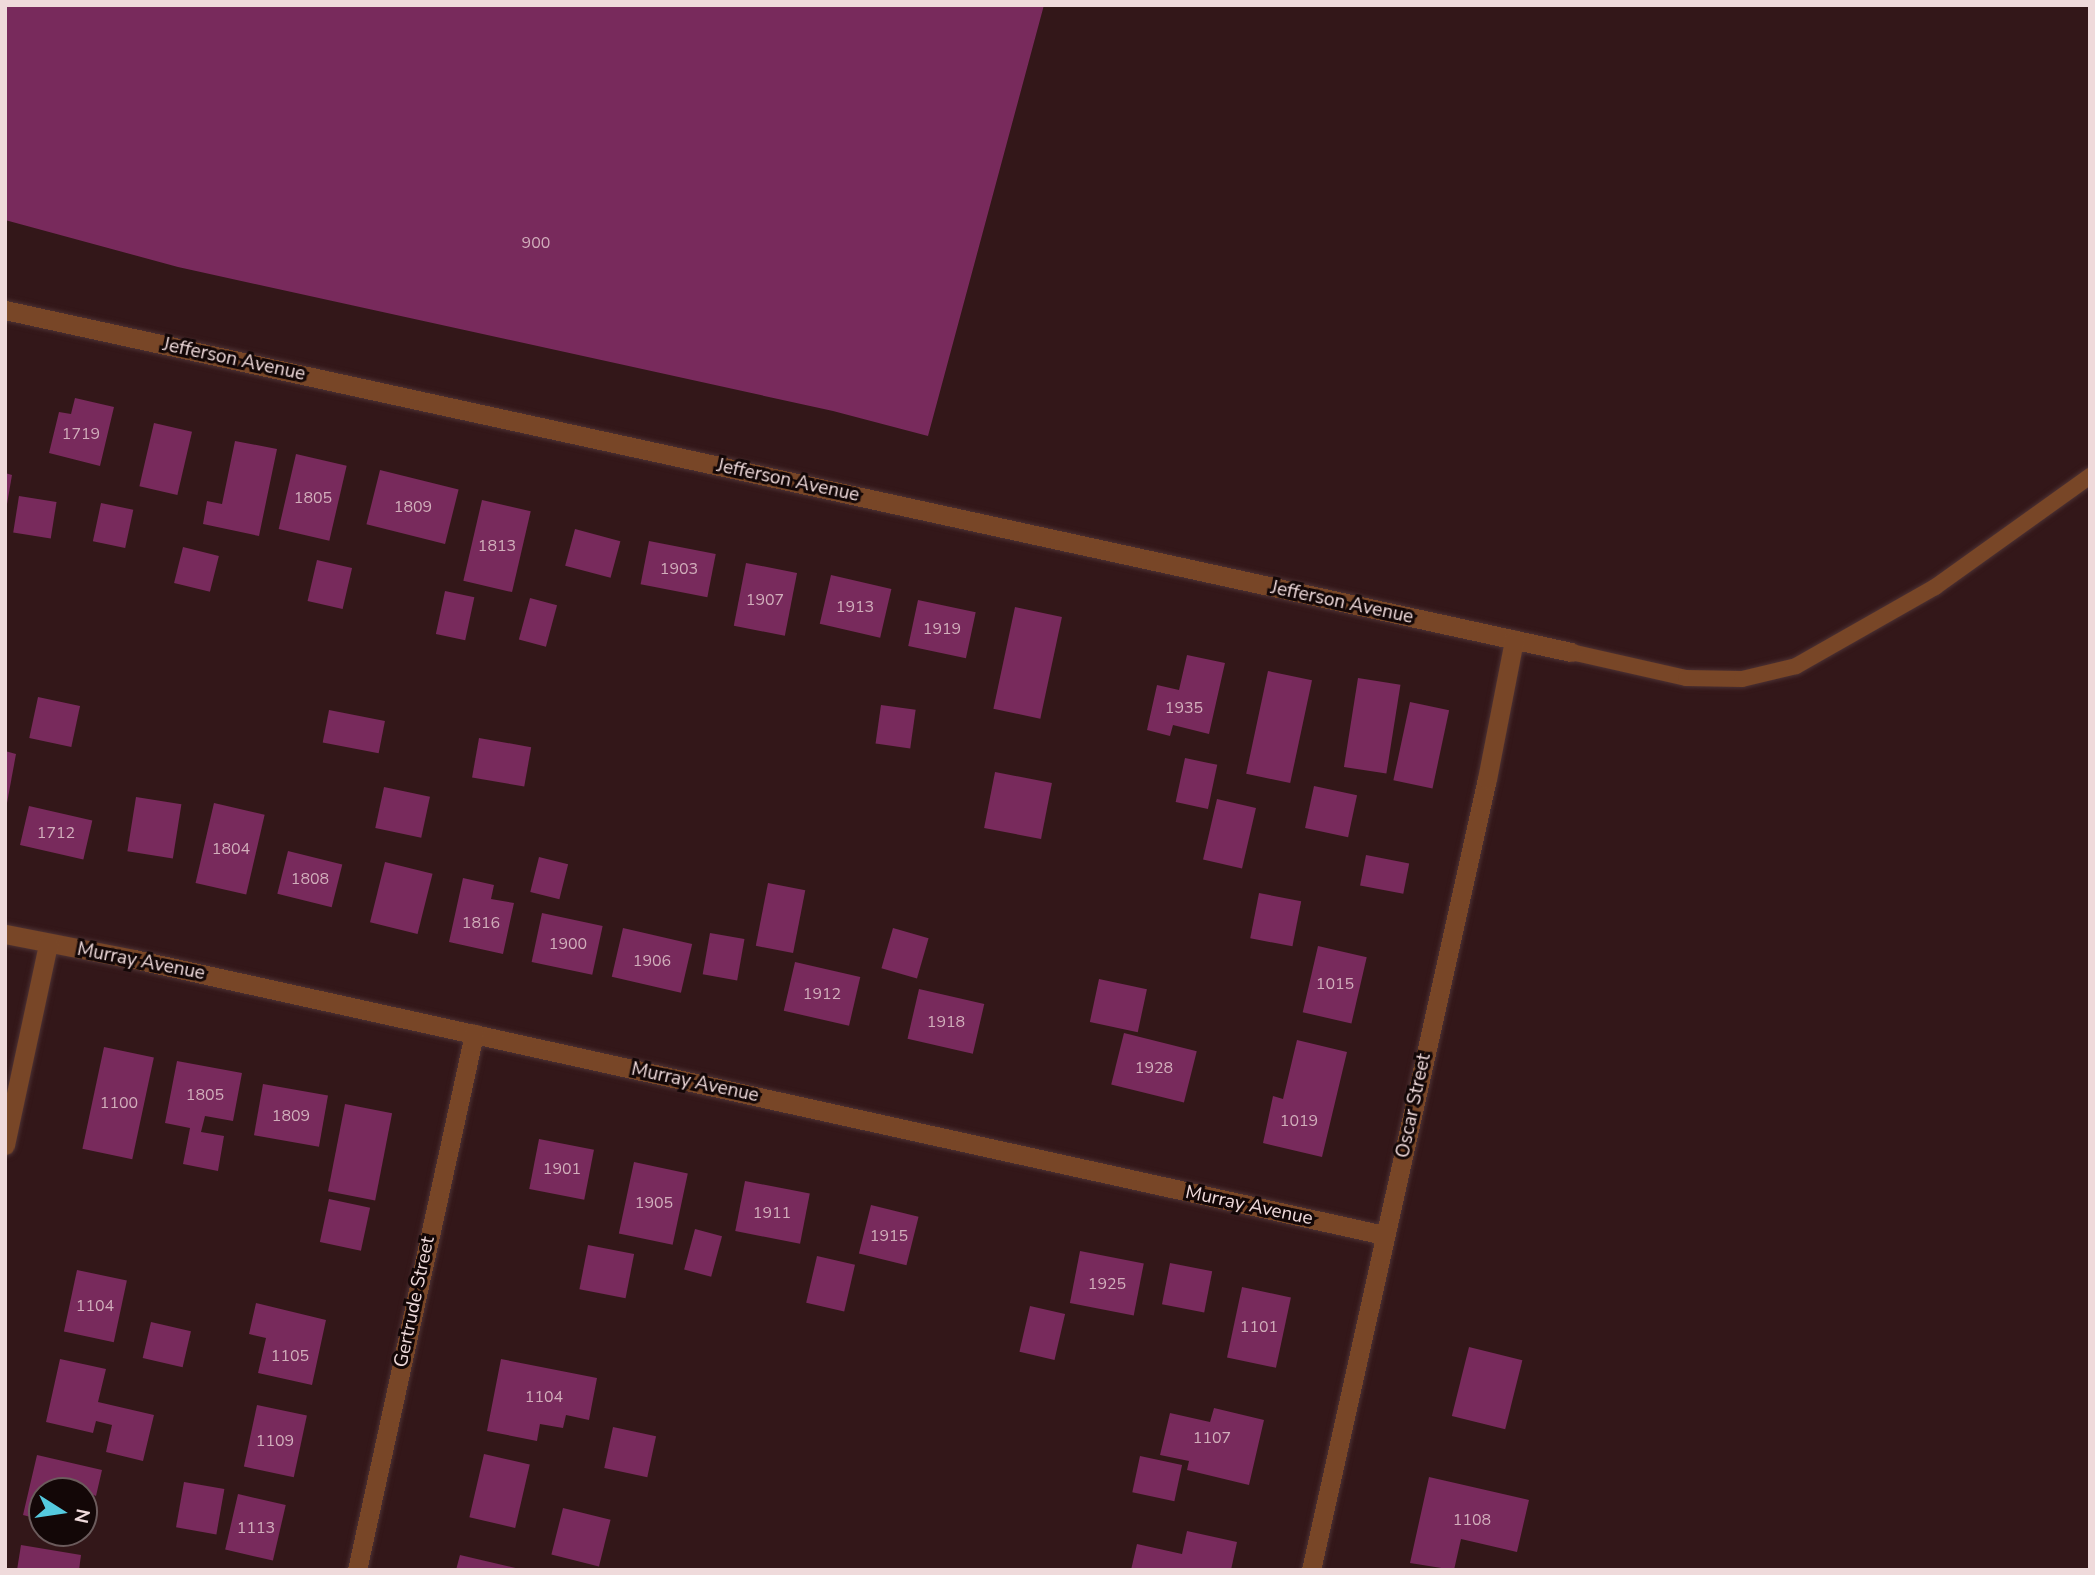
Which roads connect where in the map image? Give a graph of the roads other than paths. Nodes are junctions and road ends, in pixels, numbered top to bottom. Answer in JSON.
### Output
{"nodes":[{"id":1,"x":5,"y":310,"type":"edge"},
{"id":2,"x":2090,"y":476,"type":"edge"},
{"id":3,"x":1514,"y":640,"type":"junction"},
{"id":4,"x":1571,"y":652,"type":"joint"},
{"id":5,"x":5,"y":934,"type":"edge"},
{"id":6,"x":48,"y":944,"type":"junction"},
{"id":7,"x":474,"y":1034,"type":"junction"},
{"id":8,"x":5,"y":1145,"type":"edge"},
{"id":9,"x":1384,"y":1235,"type":"junction"},
{"id":10,"x":357,"y":1570,"type":"edge"},
{"id":11,"x":1311,"y":1570,"type":"edge"}],
"edges":[{"from":1,"to":3,"type":"street","name":"Jefferson Avenue"},
{"from":2,"to":4,"type":"lane"},
{"from":3,"to":4,"type":"street","name":"Jefferson Avenue"},
{"from":3,"to":9,"type":"street","name":"Oscar Street"},
{"from":5,"to":6,"type":"street","name":"Murray Avenue"},
{"from":6,"to":7,"type":"street","name":"Murray Avenue"},
{"from":6,"to":8,"type":"street"},
{"from":7,"to":9,"type":"street","name":"Murray Avenue"},
{"from":7,"to":10,"type":"street","name":"Gertrude Street"},
{"from":9,"to":11,"type":"street","name":"Oscar Street"}]}
